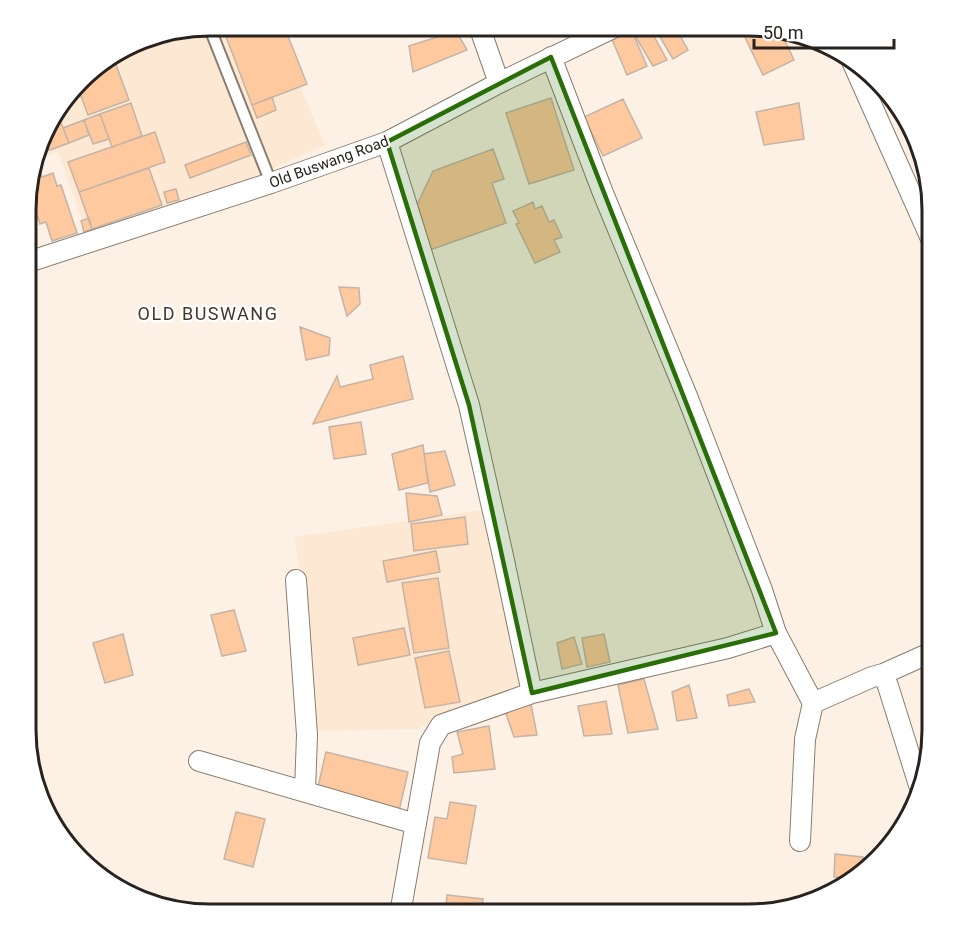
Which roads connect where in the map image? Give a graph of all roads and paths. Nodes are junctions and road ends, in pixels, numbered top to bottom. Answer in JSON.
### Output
{"nodes":[{"id":1,"x":213,"y":36,"type":"edge"},
{"id":2,"x":482,"y":36,"type":"edge"},
{"id":3,"x":596,"y":36,"type":"edge"},
{"id":4,"x":551,"y":57,"type":"junction"},
{"id":5,"x":858,"y":75,"type":"edge"},
{"id":6,"x":499,"y":83,"type":"junction"},
{"id":7,"x":387,"y":142,"type":"junction"},
{"id":8,"x":271,"y":183,"type":"junction"},
{"id":9,"x":922,"y":219,"type":"edge"},
{"id":10,"x":36,"y":259,"type":"edge"},
{"id":11,"x":296,"y":580,"type":"dead end"},
{"id":12,"x":776,"y":633,"type":"junction"},
{"id":13,"x":922,"y":656,"type":"edge"},
{"id":14,"x":883,"y":674,"type":"junction"},
{"id":15,"x":532,"y":693,"type":"junction"},
{"id":16,"x":813,"y":703,"type":"junction"},
{"id":17,"x":199,"y":761,"type":"dead end"},
{"id":18,"x":916,"y":775,"type":"edge"},
{"id":19,"x":306,"y":791,"type":"junction"},
{"id":20,"x":416,"y":824,"type":"junction"},
{"id":21,"x":800,"y":841,"type":"dead end"},
{"id":22,"x":401,"y":904,"type":"edge"}],
"edges":[{"from":1,"to":8,"type":"lane"},
{"from":2,"to":6,"type":"street"},
{"from":3,"to":4,"type":"street","name":"Old Buswang Road"},
{"from":4,"to":6,"type":"street","name":"Old Buswang Road"},
{"from":4,"to":12,"type":"street"},
{"from":5,"to":9,"type":"street"},
{"from":6,"to":7,"type":"street","name":"Old Buswang Road"},
{"from":7,"to":8,"type":"street","name":"Old Buswang Road"},
{"from":7,"to":15,"type":"street"},
{"from":8,"to":10,"type":"street","name":"Old Buswang Road"},
{"from":11,"to":19,"type":"street"},
{"from":12,"to":15,"type":"street"},
{"from":12,"to":16,"type":"street"},
{"from":13,"to":14,"type":"street"},
{"from":14,"to":16,"type":"street"},
{"from":14,"to":18,"type":"street"},
{"from":15,"to":20,"type":"street"},
{"from":16,"to":21,"type":"street"},
{"from":17,"to":19,"type":"street"},
{"from":19,"to":20,"type":"street"},
{"from":20,"to":22,"type":"street"}]}
